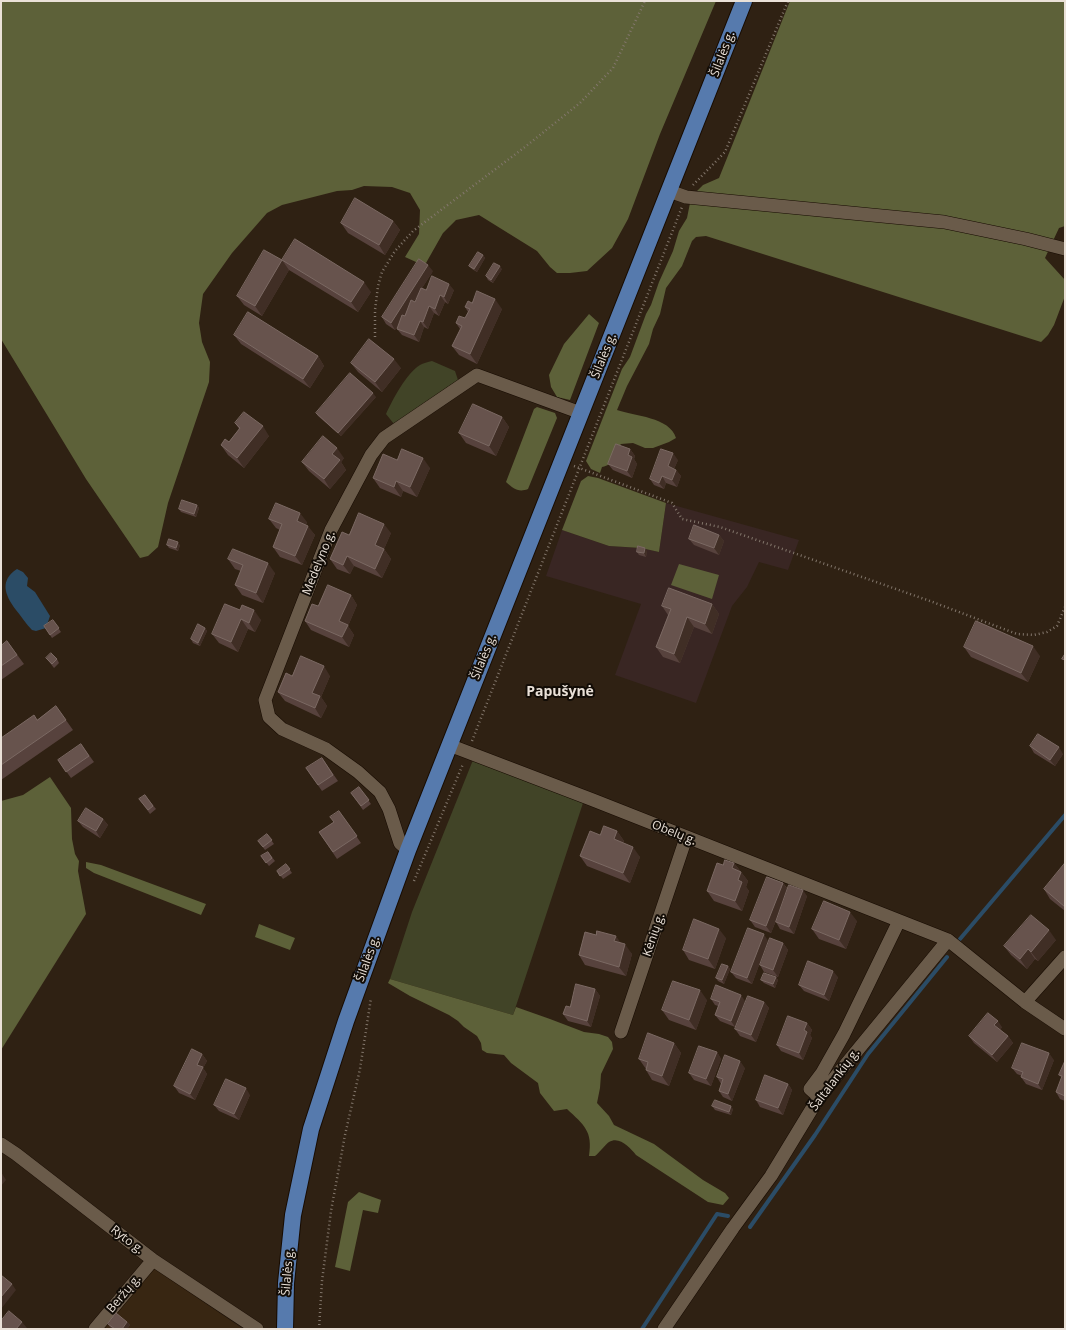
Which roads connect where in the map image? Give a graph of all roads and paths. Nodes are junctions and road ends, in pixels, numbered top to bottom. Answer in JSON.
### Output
{"nodes":[{"id":1,"x":645,"y":1,"type":"edge"},
{"id":2,"x":744,"y":1,"type":"edge"},
{"id":3,"x":788,"y":1,"type":"edge"},
{"id":4,"x":669,"y":192,"type":"junction"},
{"id":5,"x":686,"y":197,"type":"junction"},
{"id":6,"x":1065,"y":249,"type":"edge"},
{"id":7,"x":374,"y":337,"type":"dead end"},
{"id":8,"x":581,"y":413,"type":"junction"},
{"id":9,"x":562,"y":462,"type":"junction"},
{"id":10,"x":579,"y":468,"type":"junction"},
{"id":11,"x":1065,"y":607,"type":"edge"},
{"id":12,"x":449,"y":746,"type":"junction"},
{"id":13,"x":468,"y":752,"type":"junction"},
{"id":14,"x":686,"y":838,"type":"junction"},
{"id":15,"x":408,"y":850,"type":"junction"},
{"id":16,"x":412,"y":884,"type":"dead end"},
{"id":17,"x":899,"y":922,"type":"junction"},
{"id":18,"x":948,"y":940,"type":"junction"},
{"id":19,"x":1065,"y":957,"type":"edge"},
{"id":20,"x":372,"y":994,"type":"dead end"},
{"id":21,"x":1025,"y":1002,"type":"junction"},
{"id":22,"x":1065,"y":1030,"type":"edge"},
{"id":23,"x":621,"y":1032,"type":"dead end"},
{"id":24,"x":819,"y":1097,"type":"junction"},
{"id":25,"x":1,"y":1144,"type":"edge"},
{"id":26,"x":153,"y":1260,"type":"junction"},
{"id":27,"x":96,"y":1329,"type":"edge"},
{"id":28,"x":258,"y":1329,"type":"edge"},
{"id":29,"x":285,"y":1329,"type":"edge"},
{"id":30,"x":319,"y":1329,"type":"edge"},
{"id":31,"x":664,"y":1329,"type":"edge"}],
"edges":[{"from":1,"to":7,"type":"path"},
{"from":2,"to":4,"type":"main road","name":"Šilalės g."},
{"from":3,"to":5,"type":"path"},
{"from":4,"to":5,"type":"street"},
{"from":4,"to":8,"type":"main road","name":"Šilalės g."},
{"from":5,"to":6,"type":"street"},
{"from":5,"to":10,"type":"path"},
{"from":8,"to":9,"type":"main road","name":"Šilalės g."},
{"from":8,"to":15,"type":"street","name":"Medelyno g."},
{"from":9,"to":10,"type":"path"},
{"from":9,"to":12,"type":"main road","name":"Šilalės g."},
{"from":10,"to":11,"type":"path"},
{"from":10,"to":13,"type":"path"},
{"from":12,"to":13,"type":"street","name":"Obelų g."},
{"from":12,"to":15,"type":"main road","name":"Šilalės g."},
{"from":13,"to":14,"type":"street","name":"Obelų g."},
{"from":13,"to":16,"type":"path"},
{"from":14,"to":17,"type":"street","name":"Obelų g."},
{"from":14,"to":23,"type":"street","name":"Kėnių g."},
{"from":15,"to":29,"type":"main road","name":"Šilalės g."},
{"from":17,"to":18,"type":"street","name":"Obelų g."},
{"from":17,"to":24,"type":"street"},
{"from":18,"to":21,"type":"street"},
{"from":18,"to":24,"type":"street","name":"Šaltalankių g."},
{"from":19,"to":21,"type":"street"},
{"from":20,"to":30,"type":"path"},
{"from":21,"to":22,"type":"street"},
{"from":24,"to":31,"type":"street","name":"Šaltalankių g."},
{"from":25,"to":26,"type":"street","name":"Ryto g."},
{"from":26,"to":27,"type":"street","name":"Beržų g."},
{"from":26,"to":28,"type":"street","name":"Ryto g."}]}
